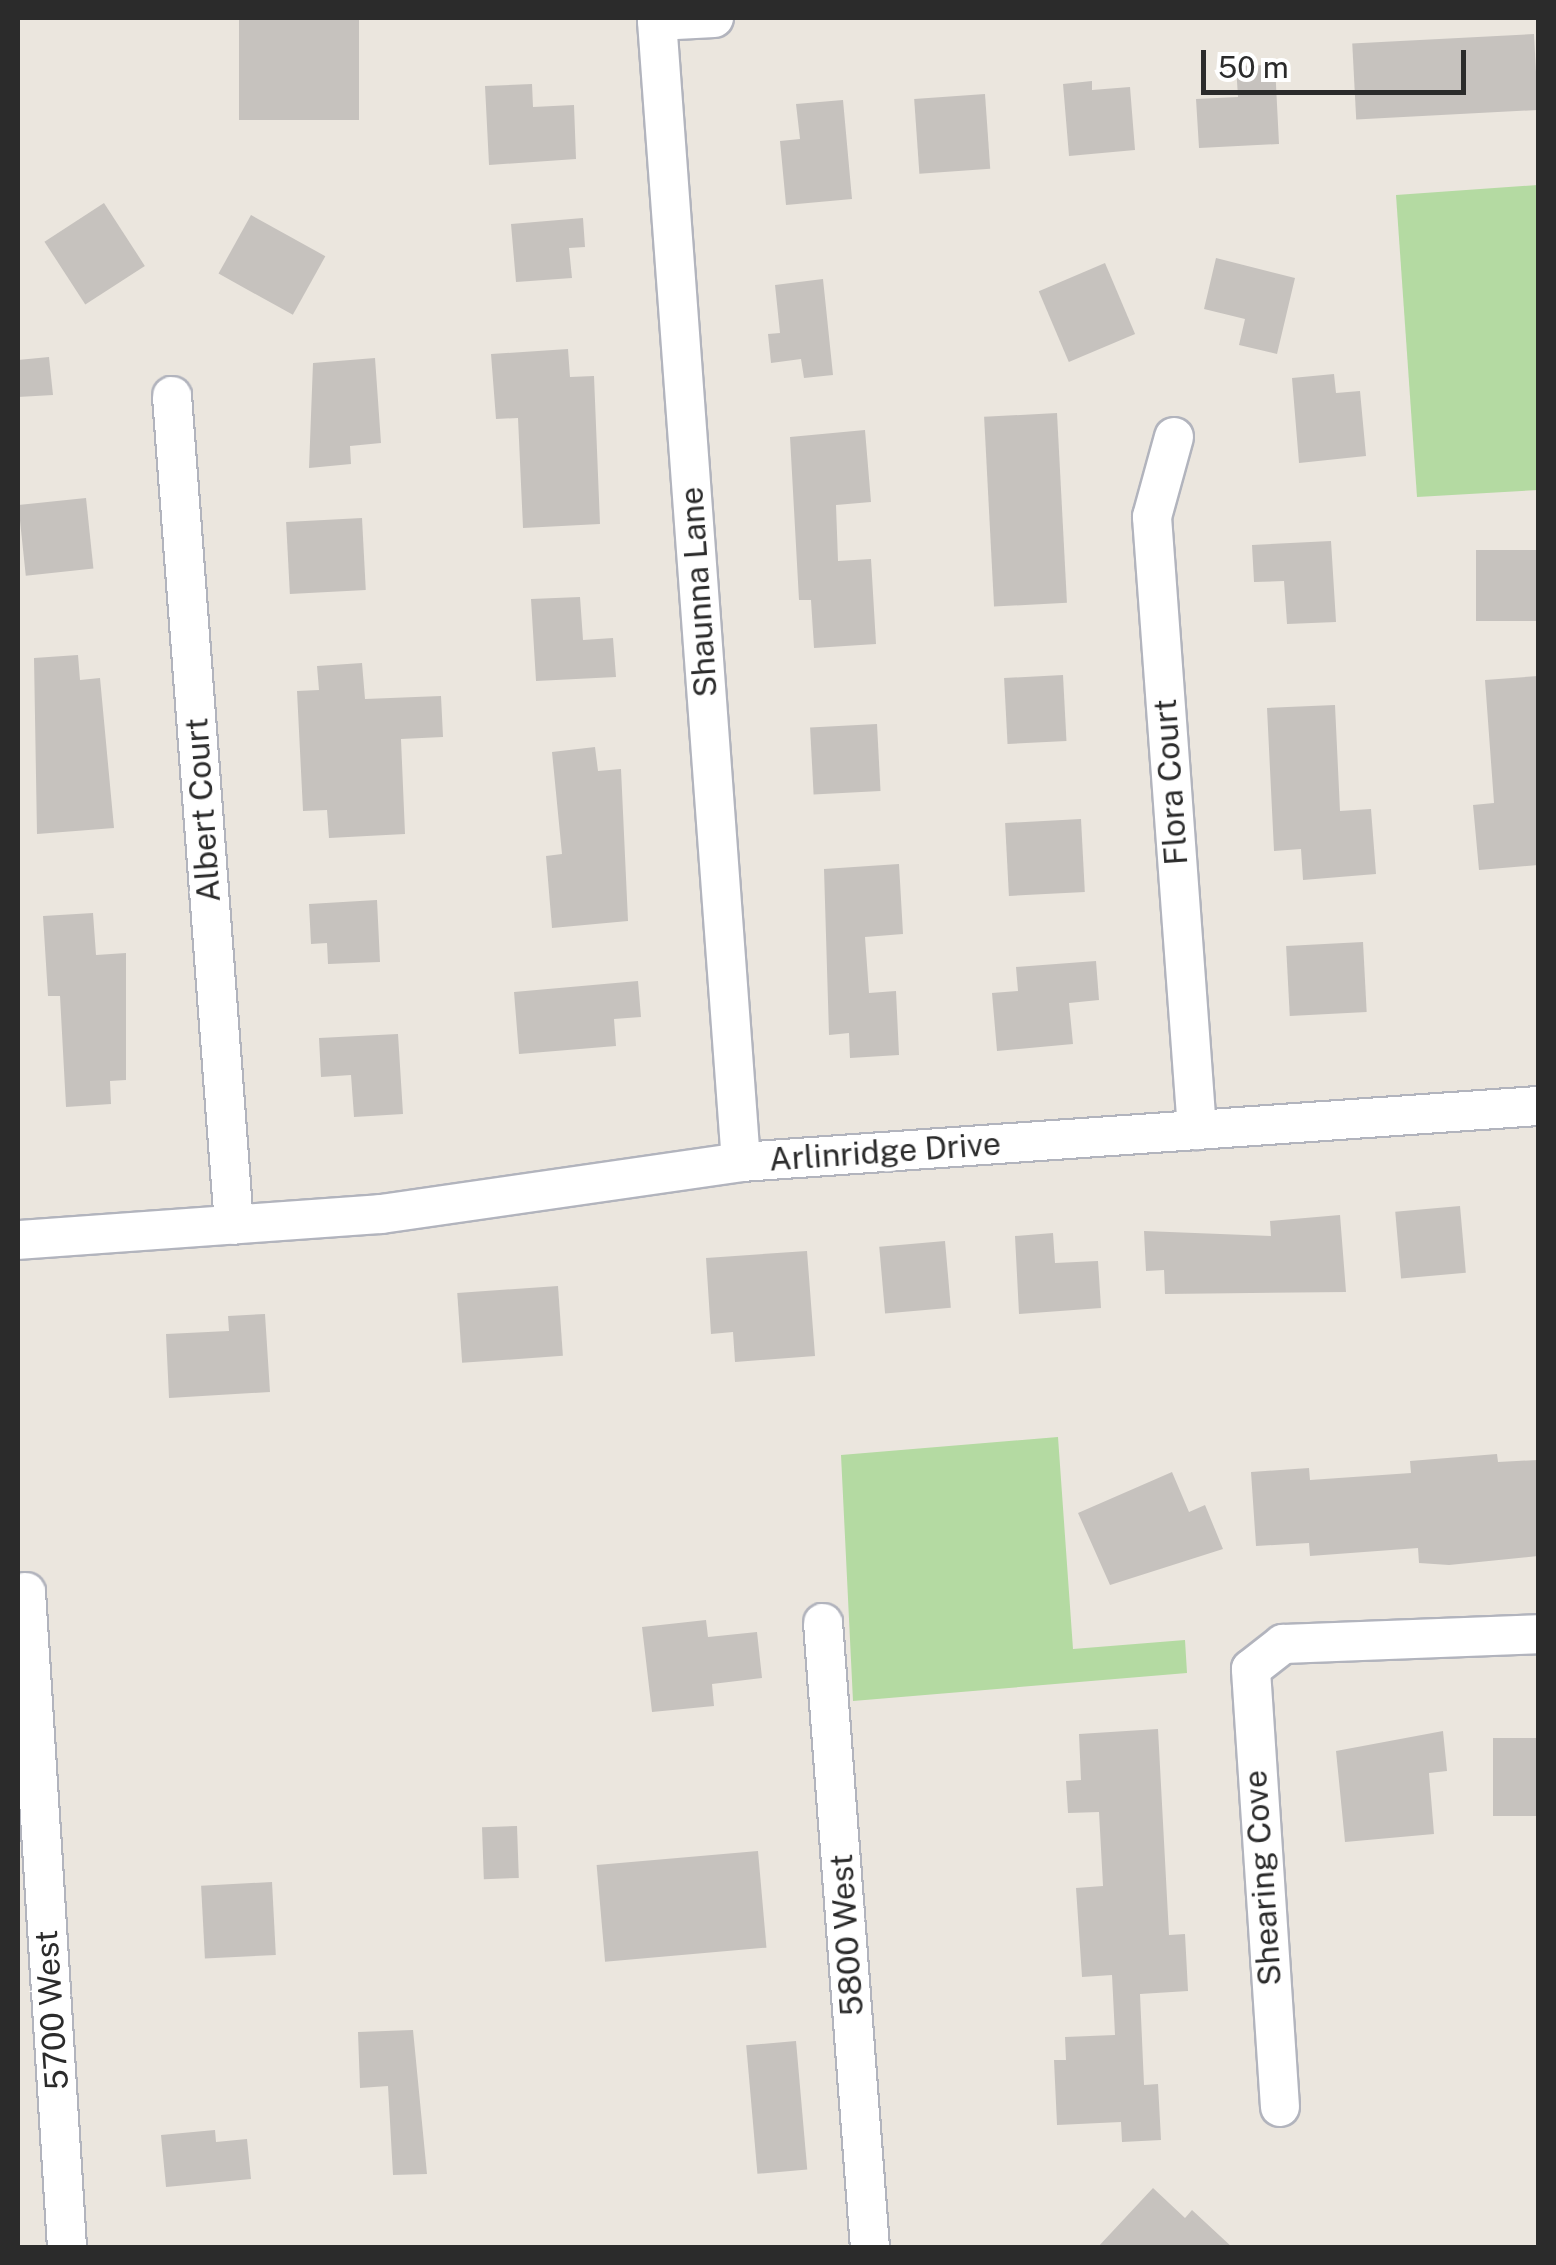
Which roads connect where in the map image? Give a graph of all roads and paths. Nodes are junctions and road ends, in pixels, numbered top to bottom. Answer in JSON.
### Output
{"nodes":[{"id":1,"x":714,"y":18,"type":"edge"},
{"id":2,"x":172,"y":396,"type":"dead end"},
{"id":3,"x":1174,"y":437,"type":"dead end"},
{"id":4,"x":1538,"y":1106,"type":"edge"},
{"id":5,"x":1197,"y":1130,"type":"junction"},
{"id":6,"x":741,"y":1162,"type":"junction"},
{"id":7,"x":234,"y":1225,"type":"junction"},
{"id":8,"x":18,"y":1240,"type":"edge"},
{"id":9,"x":26,"y":1592,"type":"dead end"},
{"id":10,"x":823,"y":1623,"type":"dead end"},
{"id":11,"x":1538,"y":1634,"type":"edge"},
{"id":12,"x":1280,"y":2107,"type":"dead end"},
{"id":13,"x":67,"y":2248,"type":"edge"},
{"id":14,"x":870,"y":2248,"type":"edge"}],
"edges":[{"from":1,"to":6,"type":"street","name":"Shaunna Lane"},
{"from":2,"to":7,"type":"street","name":"Albert Court"},
{"from":3,"to":5,"type":"street","name":"Flora Court"},
{"from":4,"to":5,"type":"street","name":"Arlinridge Drive"},
{"from":5,"to":6,"type":"street","name":"Arlinridge Drive"},
{"from":6,"to":7,"type":"street","name":"Arlinridge Drive"},
{"from":7,"to":8,"type":"street","name":"Arlinridge Drive"},
{"from":9,"to":13,"type":"street","name":"5700 West"},
{"from":10,"to":14,"type":"street","name":"5800 West"},
{"from":11,"to":12,"type":"street","name":"Shearing Cove"}]}
